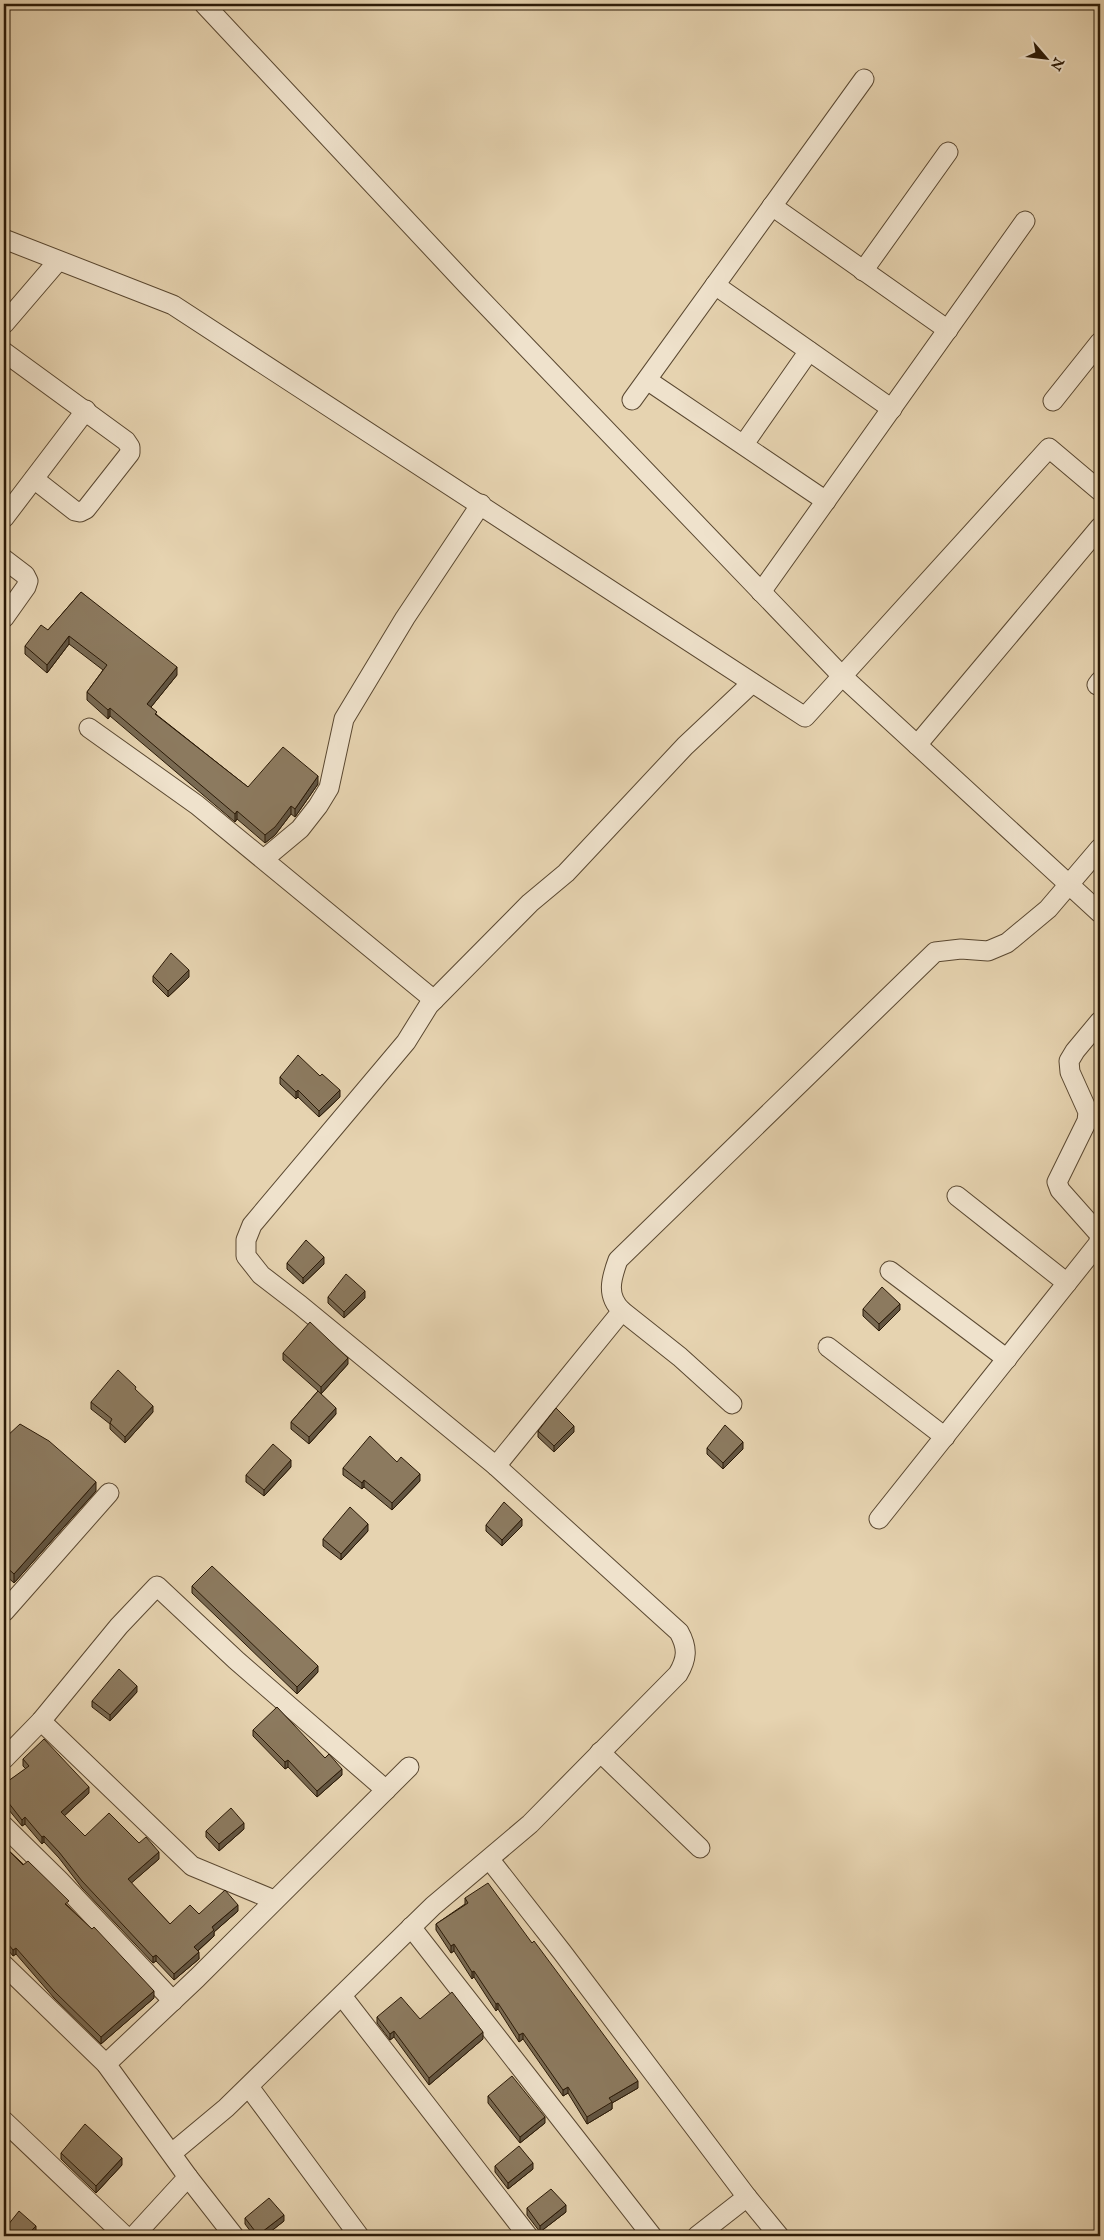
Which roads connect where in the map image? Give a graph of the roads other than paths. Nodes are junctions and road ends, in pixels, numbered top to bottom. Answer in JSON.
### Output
{"nodes":[{"id":1,"x":204,"y":4,"type":"edge"},
{"id":2,"x":864,"y":79,"type":"dead end"},
{"id":3,"x":948,"y":152,"type":"dead end"},
{"id":4,"x":772,"y":206,"type":"junction"},
{"id":5,"x":1025,"y":221,"type":"dead end"},
{"id":6,"x":4,"y":240,"type":"edge"},
{"id":7,"x":58,"y":261,"type":"junction"},
{"id":8,"x":863,"y":271,"type":"junction"},
{"id":9,"x":715,"y":285,"type":"junction"},
{"id":10,"x":4,"y":324,"type":"edge"},
{"id":11,"x":948,"y":330,"type":"junction"},
{"id":12,"x":1100,"y":342,"type":"edge"},
{"id":13,"x":809,"y":351,"type":"junction"},
{"id":14,"x":7,"y":361,"type":"edge"},
{"id":15,"x":647,"y":380,"type":"junction"},
{"id":16,"x":632,"y":400,"type":"dead end"},
{"id":17,"x":1054,"y":401,"type":"dead end"},
{"id":18,"x":892,"y":409,"type":"junction"},
{"id":19,"x":86,"y":410,"type":"junction"},
{"id":20,"x":744,"y":444,"type":"junction"},
{"id":21,"x":34,"y":479,"type":"junction"},
{"id":22,"x":1100,"y":491,"type":"edge"},
{"id":23,"x":826,"y":500,"type":"junction"},
{"id":24,"x":481,"y":504,"type":"junction"},
{"id":25,"x":4,"y":518,"type":"edge"},
{"id":26,"x":1100,"y":527,"type":"edge"},
{"id":27,"x":4,"y":559,"type":"edge"},
{"id":28,"x":761,"y":592,"type":"junction"},
{"id":29,"x":4,"y":618,"type":"edge"},
{"id":30,"x":842,"y":676,"type":"junction"},
{"id":31,"x":752,"y":683,"type":"junction"},
{"id":32,"x":89,"y":728,"type":"dead end"},
{"id":33,"x":917,"y":745,"type":"junction"},
{"id":34,"x":1100,"y":848,"type":"edge"},
{"id":35,"x":264,"y":859,"type":"junction"},
{"id":36,"x":1070,"y":885,"type":"junction"},
{"id":37,"x":1100,"y":913,"type":"edge"},
{"id":38,"x":434,"y":1000,"type":"junction"},
{"id":39,"x":1100,"y":1021,"type":"edge"},
{"id":40,"x":957,"y":1196,"type":"dead end"},
{"id":41,"x":1100,"y":1236,"type":"edge"},
{"id":42,"x":890,"y":1271,"type":"dead end"},
{"id":43,"x":1067,"y":1283,"type":"junction"},
{"id":44,"x":622,"y":1311,"type":"junction"},
{"id":45,"x":828,"y":1347,"type":"dead end"},
{"id":46,"x":1007,"y":1359,"type":"junction"},
{"id":47,"x":732,"y":1404,"type":"dead end"},
{"id":48,"x":945,"y":1437,"type":"junction"},
{"id":49,"x":496,"y":1466,"type":"junction"},
{"id":50,"x":109,"y":1493,"type":"dead end"},
{"id":51,"x":879,"y":1519,"type":"dead end"},
{"id":52,"x":4,"y":1612,"type":"edge"},
{"id":53,"x":41,"y":1721,"type":"junction"},
{"id":54,"x":600,"y":1752,"type":"junction"},
{"id":55,"x":4,"y":1759,"type":"edge"},
{"id":56,"x":409,"y":1767,"type":"dead end"},
{"id":57,"x":386,"y":1790,"type":"junction"},
{"id":58,"x":4,"y":1826,"type":"edge"},
{"id":59,"x":700,"y":1848,"type":"dead end"},
{"id":60,"x":490,"y":1860,"type":"junction"},
{"id":61,"x":274,"y":1900,"type":"junction"},
{"id":62,"x":411,"y":1928,"type":"junction"},
{"id":63,"x":4,"y":1965,"type":"edge"},
{"id":64,"x":342,"y":1996,"type":"junction"},
{"id":65,"x":174,"y":2001,"type":"junction"},
{"id":66,"x":106,"y":2064,"type":"junction"},
{"id":67,"x":249,"y":2087,"type":"junction"},
{"id":68,"x":4,"y":2121,"type":"edge"},
{"id":69,"x":172,"y":2153,"type":"junction"},
{"id":70,"x":188,"y":2177,"type":"junction"},
{"id":71,"x":747,"y":2198,"type":"junction"},
{"id":72,"x":125,"y":2236,"type":"edge"},
{"id":73,"x":134,"y":2236,"type":"edge"},
{"id":74,"x":234,"y":2236,"type":"edge"},
{"id":75,"x":358,"y":2236,"type":"edge"},
{"id":76,"x":528,"y":2236,"type":"edge"},
{"id":77,"x":652,"y":2236,"type":"edge"},
{"id":78,"x":697,"y":2236,"type":"edge"},
{"id":79,"x":779,"y":2236,"type":"edge"}],
"edges":[{"from":1,"to":28,"type":"street"},
{"from":2,"to":4,"type":"street"},
{"from":3,"to":8,"type":"street"},
{"from":4,"to":8,"type":"street"},
{"from":4,"to":9,"type":"street"},
{"from":5,"to":11,"type":"street"},
{"from":6,"to":7,"type":"street"},
{"from":7,"to":10,"type":"street"},
{"from":7,"to":24,"type":"street"},
{"from":8,"to":11,"type":"street"},
{"from":9,"to":13,"type":"street"},
{"from":9,"to":15,"type":"street"},
{"from":11,"to":18,"type":"street"},
{"from":12,"to":17,"type":"street"},
{"from":13,"to":18,"type":"street"},
{"from":13,"to":20,"type":"street"},
{"from":14,"to":19,"type":"street"},
{"from":15,"to":16,"type":"street"},
{"from":15,"to":20,"type":"street"},
{"from":18,"to":23,"type":"street"},
{"from":19,"to":21,"type":"street"},
{"from":19,"to":21,"type":"street"},
{"from":20,"to":23,"type":"street"},
{"from":21,"to":25,"type":"street"},
{"from":22,"to":30,"type":"street"},
{"from":23,"to":28,"type":"street"},
{"from":24,"to":31,"type":"street"},
{"from":24,"to":35,"type":"street"},
{"from":26,"to":33,"type":"street"},
{"from":27,"to":29,"type":"street"},
{"from":28,"to":30,"type":"street"},
{"from":30,"to":31,"type":"street"},
{"from":30,"to":33,"type":"street"},
{"from":31,"to":38,"type":"street"},
{"from":32,"to":35,"type":"street"},
{"from":33,"to":36,"type":"street"},
{"from":34,"to":36,"type":"street"},
{"from":35,"to":38,"type":"street"},
{"from":36,"to":37,"type":"street"},
{"from":36,"to":44,"type":"street"},
{"from":38,"to":49,"type":"street"},
{"from":39,"to":41,"type":"street"},
{"from":40,"to":43,"type":"street"},
{"from":41,"to":43,"type":"street"},
{"from":42,"to":46,"type":"street"},
{"from":43,"to":46,"type":"street"},
{"from":44,"to":47,"type":"street"},
{"from":44,"to":49,"type":"street"},
{"from":45,"to":48,"type":"street"},
{"from":46,"to":48,"type":"street"},
{"from":48,"to":51,"type":"street"},
{"from":49,"to":54,"type":"street"},
{"from":50,"to":52,"type":"street"},
{"from":53,"to":55,"type":"street"},
{"from":53,"to":57,"type":"street"},
{"from":53,"to":61,"type":"street"},
{"from":54,"to":59,"type":"street"},
{"from":54,"to":60,"type":"street"},
{"from":56,"to":57,"type":"street"},
{"from":57,"to":61,"type":"street"},
{"from":58,"to":65,"type":"street"},
{"from":60,"to":62,"type":"street"},
{"from":60,"to":71,"type":"street"},
{"from":61,"to":65,"type":"street"},
{"from":62,"to":64,"type":"street"},
{"from":62,"to":77,"type":"street"},
{"from":63,"to":66,"type":"street"},
{"from":64,"to":67,"type":"street"},
{"from":64,"to":76,"type":"street"},
{"from":65,"to":66,"type":"street"},
{"from":66,"to":69,"type":"street"},
{"from":67,"to":69,"type":"street"},
{"from":67,"to":75,"type":"street"},
{"from":68,"to":72,"type":"street"},
{"from":69,"to":70,"type":"street"},
{"from":70,"to":73,"type":"street"},
{"from":70,"to":74,"type":"street"},
{"from":71,"to":78,"type":"street"},
{"from":71,"to":79,"type":"street"}]}
